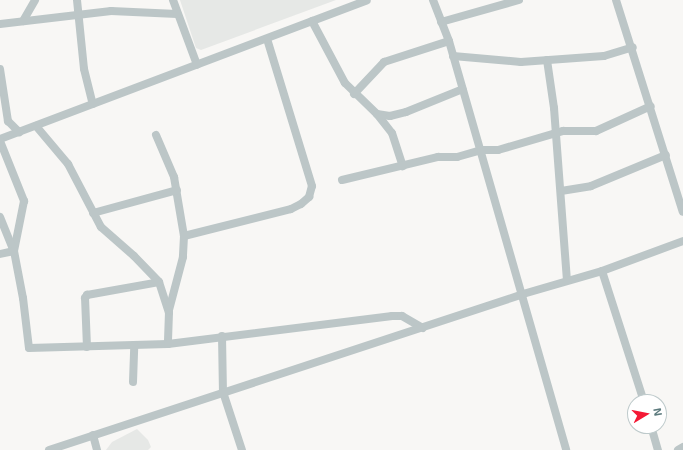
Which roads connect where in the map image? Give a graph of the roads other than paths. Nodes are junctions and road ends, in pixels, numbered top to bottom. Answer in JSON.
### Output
{"nodes":[{"id":1,"x":35,"y":0,"type":"edge"},
{"id":2,"x":77,"y":0,"type":"edge"},
{"id":3,"x":173,"y":0,"type":"edge"},
{"id":4,"x":365,"y":0,"type":"edge"},
{"id":5,"x":433,"y":0,"type":"edge"},
{"id":6,"x":519,"y":0,"type":"edge"},
{"id":7,"x":616,"y":0,"type":"edge"},
{"id":8,"x":177,"y":14,"type":"junction"},
{"id":9,"x":77,"y":15,"type":"junction"},
{"id":10,"x":23,"y":21,"type":"junction"},
{"id":11,"x":312,"y":21,"type":"junction"},
{"id":12,"x":441,"y":22,"type":"junction"},
{"id":13,"x":0,"y":24,"type":"edge"},
{"id":14,"x":267,"y":39,"type":"junction"},
{"id":15,"x":449,"y":41,"type":"junction"},
{"id":16,"x":633,"y":47,"type":"junction"},
{"id":17,"x":453,"y":56,"type":"junction"},
{"id":18,"x":547,"y":60,"type":"junction"},
{"id":19,"x":197,"y":65,"type":"junction"},
{"id":20,"x":0,"y":69,"type":"edge"},
{"id":21,"x":463,"y":89,"type":"junction"},
{"id":22,"x":354,"y":94,"type":"junction"},
{"id":23,"x":93,"y":104,"type":"junction"},
{"id":24,"x":651,"y":106,"type":"junction"},
{"id":25,"x":377,"y":114,"type":"junction"},
{"id":26,"x":390,"y":116,"type":"junction"},
{"id":27,"x":383,"y":123,"type":"junction"},
{"id":28,"x":36,"y":126,"type":"junction"},
{"id":29,"x":19,"y":132,"type":"junction"},
{"id":30,"x":556,"y":133,"type":"junction"},
{"id":31,"x":156,"y":135,"type":"dead end"},
{"id":32,"x":0,"y":140,"type":"edge"},
{"id":33,"x":481,"y":150,"type":"junction"},
{"id":34,"x":666,"y":155,"type":"junction"},
{"id":35,"x":403,"y":166,"type":"junction"},
{"id":36,"x":342,"y":180,"type":"dead end"},
{"id":37,"x":177,"y":190,"type":"junction"},
{"id":38,"x":561,"y":191,"type":"junction"},
{"id":39,"x":683,"y":212,"type":"edge"},
{"id":40,"x":93,"y":213,"type":"junction"},
{"id":41,"x":0,"y":217,"type":"edge"},
{"id":42,"x":184,"y":236,"type":"junction"},
{"id":43,"x":683,"y":241,"type":"edge"},
{"id":44,"x":14,"y":251,"type":"junction"},
{"id":45,"x":0,"y":254,"type":"edge"},
{"id":46,"x":602,"y":272,"type":"junction"},
{"id":47,"x":567,"y":280,"type":"junction"},
{"id":48,"x":158,"y":282,"type":"junction"},
{"id":49,"x":523,"y":294,"type":"junction"},
{"id":50,"x":169,"y":312,"type":"junction"},
{"id":51,"x":423,"y":328,"type":"junction"},
{"id":52,"x":222,"y":336,"type":"junction"},
{"id":53,"x":168,"y":344,"type":"junction"},
{"id":54,"x":134,"y":346,"type":"junction"},
{"id":55,"x":87,"y":347,"type":"junction"},
{"id":56,"x":133,"y":382,"type":"dead end"},
{"id":57,"x":223,"y":392,"type":"junction"},
{"id":58,"x":641,"y":394,"type":"edge"},
{"id":59,"x":653,"y":434,"type":"edge"},
{"id":60,"x":93,"y":435,"type":"junction"},
{"id":61,"x":683,"y":447,"type":"edge"},
{"id":62,"x":49,"y":450,"type":"edge"},
{"id":63,"x":97,"y":450,"type":"edge"},
{"id":64,"x":242,"y":450,"type":"edge"},
{"id":65,"x":566,"y":450,"type":"edge"},
{"id":66,"x":658,"y":450,"type":"edge"},
{"id":67,"x":678,"y":450,"type":"edge"}],
"edges":[{"from":1,"to":10,"type":"street"},
{"from":2,"to":9,"type":"street"},
{"from":3,"to":8,"type":"street"},
{"from":4,"to":11,"type":"street"},
{"from":5,"to":12,"type":"street"},
{"from":6,"to":12,"type":"street"},
{"from":7,"to":16,"type":"street"},
{"from":8,"to":9,"type":"street"},
{"from":8,"to":19,"type":"street"},
{"from":9,"to":10,"type":"street"},
{"from":9,"to":23,"type":"street"},
{"from":10,"to":13,"type":"street"},
{"from":11,"to":14,"type":"street"},
{"from":11,"to":22,"type":"street"},
{"from":12,"to":15,"type":"street"},
{"from":14,"to":19,"type":"street"},
{"from":14,"to":42,"type":"street"},
{"from":15,"to":17,"type":"street"},
{"from":15,"to":22,"type":"street"},
{"from":16,"to":18,"type":"street"},
{"from":16,"to":24,"type":"street"},
{"from":17,"to":18,"type":"street"},
{"from":17,"to":21,"type":"street"},
{"from":18,"to":30,"type":"street"},
{"from":19,"to":23,"type":"street"},
{"from":20,"to":29,"type":"street"},
{"from":21,"to":26,"type":"street"},
{"from":21,"to":33,"type":"street"},
{"from":22,"to":25,"type":"street"},
{"from":23,"to":28,"type":"street"},
{"from":24,"to":30,"type":"street"},
{"from":24,"to":34,"type":"street"},
{"from":25,"to":26,"type":"street"},
{"from":25,"to":27,"type":"street"},
{"from":26,"to":27,"type":"street"},
{"from":27,"to":35,"type":"street"},
{"from":28,"to":29,"type":"street"},
{"from":28,"to":40,"type":"street"},
{"from":29,"to":32,"type":"street"},
{"from":30,"to":33,"type":"street"},
{"from":30,"to":38,"type":"street"},
{"from":31,"to":37,"type":"street"},
{"from":32,"to":44,"type":"street"},
{"from":33,"to":35,"type":"street"},
{"from":33,"to":49,"type":"street"},
{"from":34,"to":38,"type":"street"},
{"from":34,"to":39,"type":"street"},
{"from":35,"to":36,"type":"street"},
{"from":37,"to":40,"type":"street"},
{"from":37,"to":42,"type":"street"},
{"from":38,"to":47,"type":"street"},
{"from":40,"to":48,"type":"street"},
{"from":41,"to":44,"type":"street"},
{"from":42,"to":50,"type":"street"},
{"from":43,"to":46,"type":"street"},
{"from":44,"to":45,"type":"street"},
{"from":44,"to":55,"type":"street"},
{"from":46,"to":47,"type":"street"},
{"from":46,"to":58,"type":"street"},
{"from":47,"to":49,"type":"street"},
{"from":48,"to":50,"type":"street"},
{"from":48,"to":55,"type":"street"},
{"from":49,"to":51,"type":"street"},
{"from":49,"to":65,"type":"street"},
{"from":50,"to":53,"type":"street"},
{"from":51,"to":52,"type":"street"},
{"from":51,"to":57,"type":"street"},
{"from":52,"to":53,"type":"street"},
{"from":52,"to":57,"type":"street"},
{"from":53,"to":54,"type":"street"},
{"from":54,"to":55,"type":"street"},
{"from":54,"to":56,"type":"street"},
{"from":57,"to":60,"type":"street"},
{"from":57,"to":64,"type":"street"},
{"from":59,"to":66,"type":"street"},
{"from":60,"to":62,"type":"street"},
{"from":60,"to":63,"type":"street"},
{"from":61,"to":67,"type":"street"}]}
